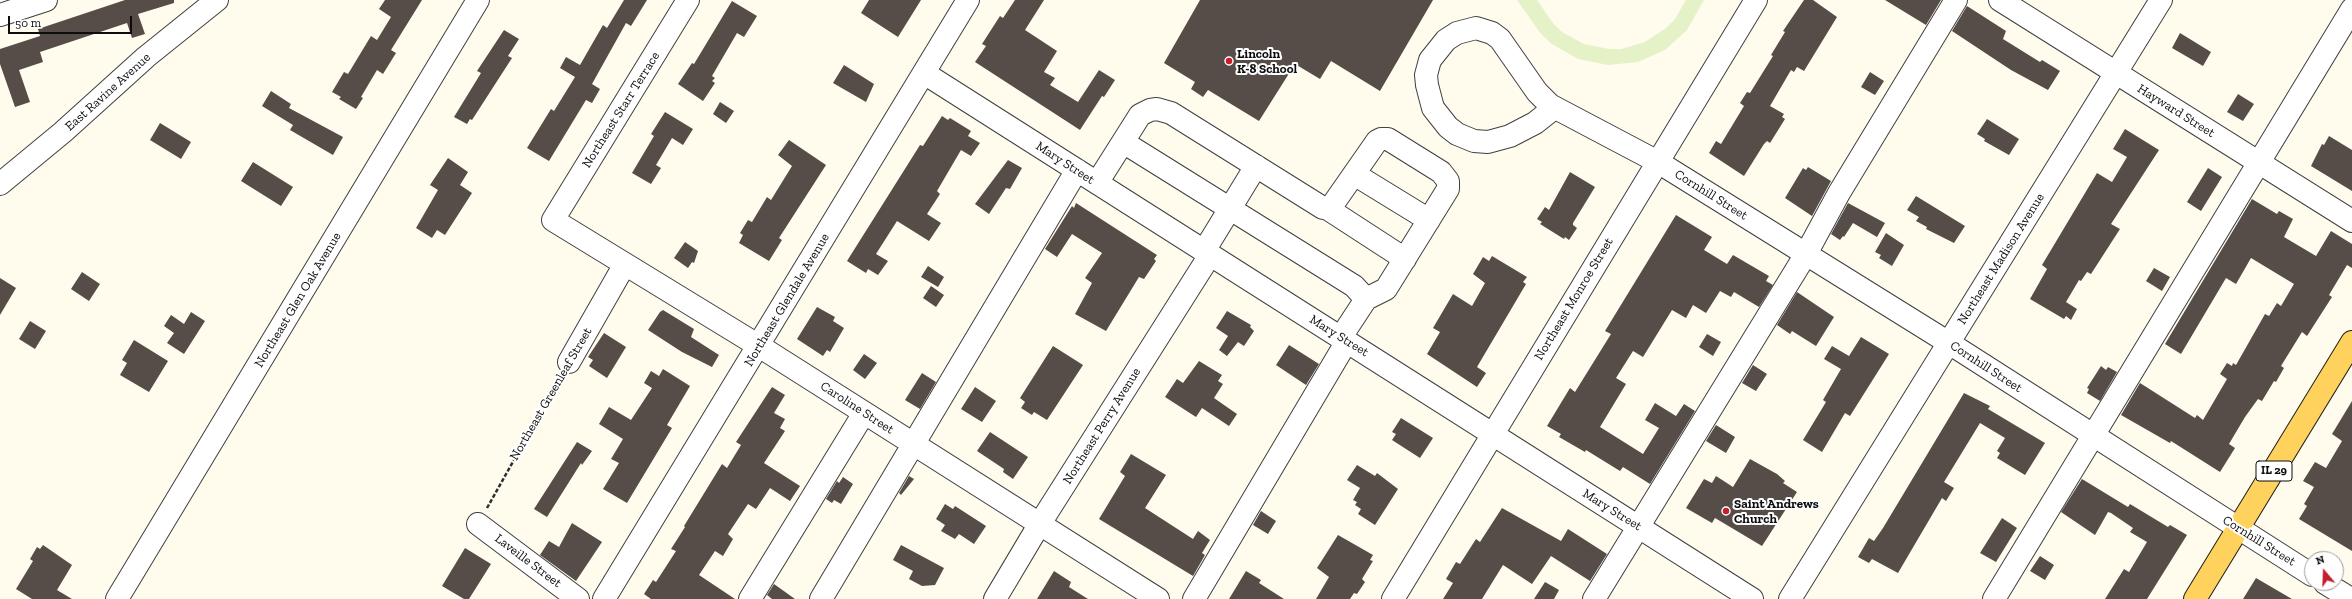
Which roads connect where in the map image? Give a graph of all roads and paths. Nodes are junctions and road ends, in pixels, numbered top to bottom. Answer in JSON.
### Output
{"nodes":[{"id":1,"x":46,"y":0,"type":"edge"},
{"id":2,"x":217,"y":0,"type":"edge"},
{"id":3,"x":478,"y":0,"type":"edge"},
{"id":4,"x":688,"y":0,"type":"edge"},
{"id":5,"x":968,"y":0,"type":"edge"},
{"id":6,"x":1756,"y":0,"type":"edge"},
{"id":7,"x":1956,"y":0,"type":"edge"},
{"id":8,"x":2000,"y":0,"type":"edge"},
{"id":9,"x":2161,"y":0,"type":"edge"},
{"id":10,"x":2352,"y":9,"type":"edge"},
{"id":11,"x":0,"y":15,"type":"edge"},
{"id":12,"x":924,"y":73,"type":"junction"},
{"id":13,"x":2116,"y":73,"type":"junction"},
{"id":14,"x":1554,"y":108,"type":"junction"},
{"id":15,"x":1123,"y":142,"type":"junction"},
{"id":16,"x":1658,"y":162,"type":"junction"},
{"id":17,"x":2258,"y":162,"type":"junction"},
{"id":18,"x":1256,"y":166,"type":"junction"},
{"id":19,"x":1077,"y":170,"type":"junction"},
{"id":20,"x":1354,"y":174,"type":"junction"},
{"id":21,"x":1097,"y":183,"type":"junction"},
{"id":22,"x":0,"y":184,"type":"edge"},
{"id":23,"x":1229,"y":209,"type":"junction"},
{"id":24,"x":1328,"y":209,"type":"junction"},
{"id":25,"x":553,"y":220,"type":"joint"},
{"id":26,"x":1429,"y":220,"type":"junction"},
{"id":27,"x":2352,"y":221,"type":"edge"},
{"id":28,"x":1207,"y":253,"type":"junction"},
{"id":29,"x":1806,"y":254,"type":"junction"},
{"id":30,"x":1405,"y":259,"type":"junction"},
{"id":31,"x":625,"y":264,"type":"junction"},
{"id":32,"x":1366,"y":299,"type":"junction"},
{"id":33,"x":1344,"y":339,"type":"junction"},
{"id":34,"x":2352,"y":342,"type":"edge"},
{"id":35,"x":1949,"y":343,"type":"junction"},
{"id":36,"x":759,"y":346,"type":"junction"},
{"id":37,"x":569,"y":362,"type":"joint"},
{"id":38,"x":864,"y":413,"type":"junction"},
{"id":39,"x":1492,"y":435,"type":"junction"},
{"id":40,"x":2094,"y":436,"type":"junction"},
{"id":41,"x":915,"y":445,"type":"junction"},
{"id":42,"x":478,"y":524,"type":"joint"},
{"id":43,"x":1040,"y":525,"type":"junction"},
{"id":44,"x":1639,"y":527,"type":"junction"},
{"id":45,"x":2238,"y":529,"type":"junction"},
{"id":46,"x":2304,"y":570,"type":"edge"},
{"id":47,"x":2338,"y":591,"type":"edge"},
{"id":48,"x":117,"y":599,"type":"edge"},
{"id":49,"x":578,"y":599,"type":"edge"},
{"id":50,"x":604,"y":599,"type":"edge"},
{"id":51,"x":750,"y":599,"type":"edge"},
{"id":52,"x":821,"y":599,"type":"edge"},
{"id":53,"x":995,"y":599,"type":"edge"},
{"id":54,"x":1158,"y":599,"type":"edge"},
{"id":55,"x":1194,"y":599,"type":"edge"},
{"id":56,"x":1393,"y":599,"type":"edge"},
{"id":57,"x":1594,"y":599,"type":"edge"},
{"id":58,"x":1752,"y":599,"type":"edge"},
{"id":59,"x":1790,"y":599,"type":"edge"},
{"id":60,"x":1994,"y":599,"type":"edge"},
{"id":61,"x":2195,"y":599,"type":"edge"},
{"id":62,"x":2351,"y":599,"type":"edge"}],
"edges":[{"from":1,"to":11,"type":"street"},
{"from":2,"to":22,"type":"street","name":"East Ravine Avenue"},
{"from":3,"to":48,"type":"street","name":"Northeast Glen Oak Avenue"},
{"from":4,"to":25,"type":"street","name":"Northeast Starr Terrace"},
{"from":5,"to":12,"type":"street","name":"Northeast Glendale Avenue"},
{"from":6,"to":16,"type":"street","name":"Northeast Monroe Street"},
{"from":7,"to":29,"type":"street"},
{"from":8,"to":13,"type":"street","name":"Hayward Street"},
{"from":9,"to":13,"type":"street","name":"Northeast Madison Avenue"},
{"from":10,"to":17,"type":"street"},
{"from":12,"to":19,"type":"street","name":"Mary Street"},
{"from":12,"to":36,"type":"street","name":"Northeast Glendale Avenue"},
{"from":13,"to":17,"type":"street","name":"Hayward Street"},
{"from":13,"to":35,"type":"street","name":"Northeast Madison Avenue"},
{"from":14,"to":14,"type":"street"},
{"from":14,"to":16,"type":"street","name":"Cornhill Street"},
{"from":15,"to":18,"type":"street"},
{"from":15,"to":21,"type":"street"},
{"from":15,"to":23,"type":"street"},
{"from":16,"to":29,"type":"street","name":"Cornhill Street"},
{"from":16,"to":39,"type":"street","name":"Northeast Monroe Street"},
{"from":17,"to":27,"type":"street","name":"Hayward Street"},
{"from":17,"to":40,"type":"street"},
{"from":18,"to":23,"type":"street","name":"Northeast Perry Avenue"},
{"from":18,"to":24,"type":"street"},
{"from":19,"to":21,"type":"street","name":"Mary Street"},
{"from":19,"to":41,"type":"street"},
{"from":20,"to":24,"type":"street"},
{"from":20,"to":26,"type":"street"},
{"from":20,"to":26,"type":"street"},
{"from":21,"to":28,"type":"street","name":"Mary Street"},
{"from":23,"to":28,"type":"street","name":"Northeast Perry Avenue"},
{"from":23,"to":32,"type":"street"},
{"from":24,"to":30,"type":"street"},
{"from":25,"to":31,"type":"street","name":"Caroline Street"},
{"from":26,"to":30,"type":"street"},
{"from":28,"to":33,"type":"street","name":"Mary Street"},
{"from":28,"to":43,"type":"street","name":"Northeast Perry Avenue"},
{"from":29,"to":35,"type":"street","name":"Cornhill Street"},
{"from":29,"to":44,"type":"street"},
{"from":30,"to":32,"type":"street"},
{"from":31,"to":36,"type":"street","name":"Caroline Street"},
{"from":31,"to":37,"type":"street","name":"Northeast Greenleaf Street"},
{"from":32,"to":33,"type":"street"},
{"from":33,"to":39,"type":"street","name":"Mary Street"},
{"from":33,"to":55,"type":"street"},
{"from":34,"to":45,"type":"main road","number":"IL 29"},
{"from":35,"to":40,"type":"street","name":"Cornhill Street"},
{"from":35,"to":59,"type":"street","name":"Northeast Madison Avenue"},
{"from":36,"to":38,"type":"street","name":"Caroline Street"},
{"from":36,"to":50,"type":"street","name":"Northeast Glendale Avenue"},
{"from":37,"to":42,"type":"path","name":"Northeast Greenleaf Street"},
{"from":38,"to":41,"type":"street","name":"Caroline Street"},
{"from":38,"to":51,"type":"street"},
{"from":39,"to":44,"type":"street","name":"Mary Street"},
{"from":39,"to":56,"type":"street","name":"Northeast Monroe Street"},
{"from":40,"to":45,"type":"street","name":"Cornhill Street"},
{"from":40,"to":60,"type":"street"},
{"from":41,"to":43,"type":"street","name":"Caroline Street"},
{"from":41,"to":52,"type":"street"},
{"from":42,"to":49,"type":"street","name":"Laveille Street"},
{"from":43,"to":53,"type":"street","name":"Northeast Perry Avenue"},
{"from":43,"to":54,"type":"street","name":"Caroline Street"},
{"from":44,"to":57,"type":"street"},
{"from":44,"to":58,"type":"street","name":"Mary Street"},
{"from":45,"to":46,"type":"street","name":"Cornhill Street"},
{"from":45,"to":61,"type":"main road","number":"IL 29"},
{"from":47,"to":62,"type":"street"}]}
